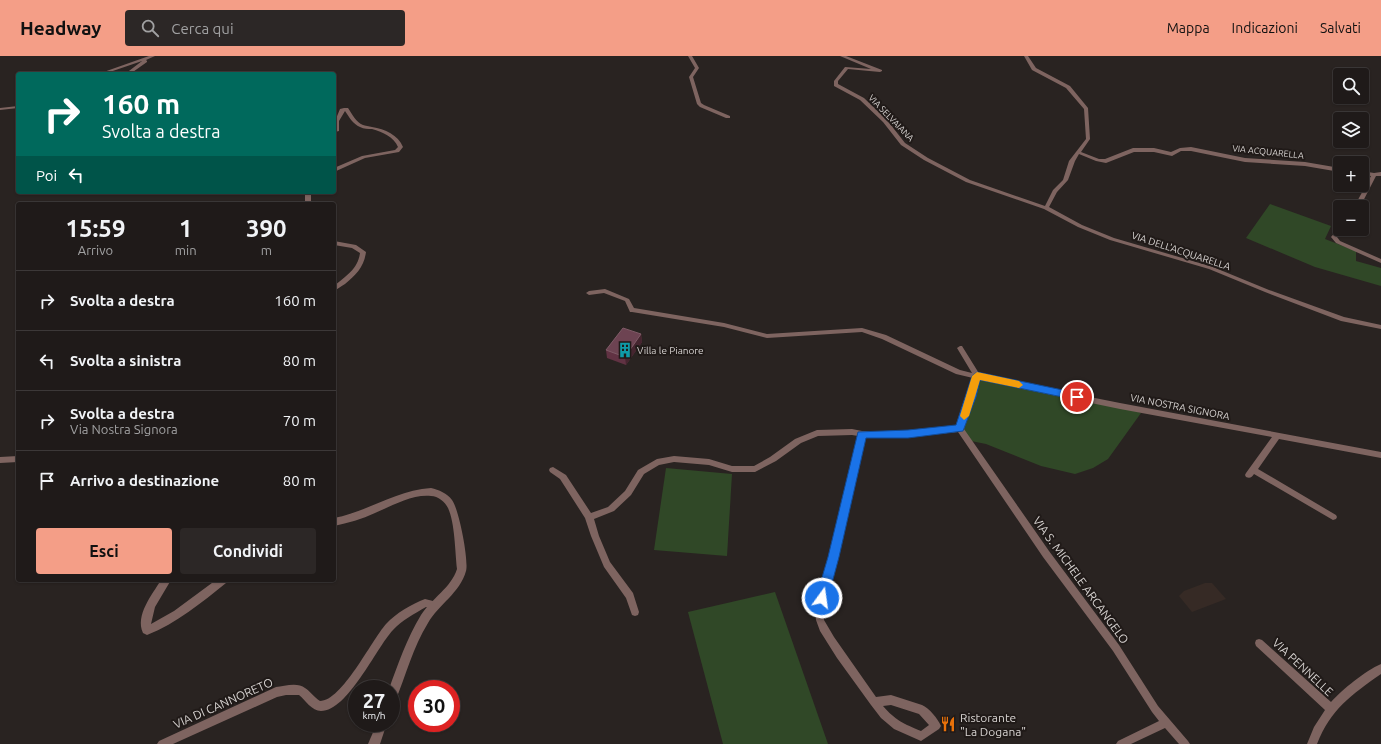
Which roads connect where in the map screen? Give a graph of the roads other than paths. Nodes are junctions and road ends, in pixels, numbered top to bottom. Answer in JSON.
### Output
{"nodes":[{"id":1,"x":153,"y":56,"type":"edge"},
{"id":2,"x":690,"y":56,"type":"edge"},
{"id":3,"x":842,"y":56,"type":"edge"},
{"id":4,"x":1026,"y":56,"type":"edge"},
{"id":5,"x":148,"y":58,"type":"junction"},
{"id":6,"x":106,"y":72,"type":"edge"},
{"id":7,"x":130,"y":72,"type":"edge"},
{"id":8,"x":16,"y":107,"type":"edge"},
{"id":9,"x":0,"y":109,"type":"edge"},
{"id":10,"x":728,"y":117,"type":"dead end"},
{"id":11,"x":337,"y":131,"type":"dead end"},
{"id":12,"x":1080,"y":153,"type":"junction"},
{"id":13,"x":336,"y":169,"type":"edge"},
{"id":14,"x":1333,"y":169,"type":"edge"},
{"id":15,"x":1369,"y":174,"type":"edge"},
{"id":16,"x":1381,"y":174,"type":"edge"},
{"id":17,"x":1374,"y":175,"type":"junction"},
{"id":18,"x":1361,"y":200,"type":"edge"},
{"id":19,"x":1046,"y":208,"type":"junction"},
{"id":20,"x":1335,"y":236,"type":"edge"},
{"id":21,"x":336,"y":243,"type":"edge"},
{"id":22,"x":1381,"y":261,"type":"edge"},
{"id":23,"x":336,"y":287,"type":"edge"},
{"id":24,"x":589,"y":293,"type":"dead end"},
{"id":25,"x":1381,"y":327,"type":"edge"},
{"id":26,"x":960,"y":348,"type":"dead end"},
{"id":27,"x":977,"y":376,"type":"junction"},
{"id":28,"x":960,"y":429,"type":"junction"},
{"id":29,"x":862,"y":434,"type":"junction"},
{"id":30,"x":1277,"y":436,"type":"junction"},
{"id":31,"x":1381,"y":455,"type":"edge"},
{"id":32,"x":16,"y":458,"type":"edge"},
{"id":33,"x":0,"y":460,"type":"edge"},
{"id":34,"x":553,"y":470,"type":"dead end"},
{"id":35,"x":589,"y":517,"type":"junction"},
{"id":36,"x":1333,"y":517,"type":"dead end"},
{"id":37,"x":336,"y":522,"type":"edge"},
{"id":38,"x":165,"y":582,"type":"edge"},
{"id":39,"x":220,"y":582,"type":"edge"},
{"id":40,"x":434,"y":605,"type":"junction"},
{"id":41,"x":634,"y":612,"type":"dead end"},
{"id":42,"x":1259,"y":644,"type":"dead end"},
{"id":43,"x":1381,"y":669,"type":"edge"},
{"id":44,"x":398,"y":680,"type":"edge"},
{"id":45,"x":874,"y":702,"type":"junction"},
{"id":46,"x":1331,"y":709,"type":"junction"},
{"id":47,"x":1166,"y":722,"type":"junction"},
{"id":48,"x":379,"y":732,"type":"edge"},
{"id":49,"x":162,"y":744,"type":"edge"},
{"id":50,"x":374,"y":744,"type":"edge"},
{"id":51,"x":1121,"y":744,"type":"edge"},
{"id":52,"x":1185,"y":744,"type":"edge"},
{"id":53,"x":1312,"y":744,"type":"edge"}],
"edges":[{"from":1,"to":5,"type":"street"},
{"from":2,"to":10,"type":"street"},
{"from":3,"to":19,"type":"street","name":"VIA SELVAIANA"},
{"from":4,"to":12,"type":"street"},
{"from":5,"to":6,"type":"street"},
{"from":5,"to":7,"type":"street"},
{"from":8,"to":9,"type":"street"},
{"from":11,"to":13,"type":"street"},
{"from":12,"to":14,"type":"street","name":"VIA ACQUARELLA"},
{"from":12,"to":19,"type":"street"},
{"from":15,"to":17,"type":"street"},
{"from":16,"to":17,"type":"street"},
{"from":17,"to":18,"type":"street"},
{"from":19,"to":25,"type":"street","name":"VIA DELL'ACQUARELLA"},
{"from":20,"to":22,"type":"street"},
{"from":21,"to":23,"type":"street"},
{"from":24,"to":27,"type":"street","name":"VIA NOSTRA SIGNORA"},
{"from":26,"to":27,"type":"street"},
{"from":27,"to":28,"type":"street"},
{"from":27,"to":30,"type":"street","name":"VIA NOSTRA SIGNORA"},
{"from":28,"to":29,"type":"street"},
{"from":28,"to":47,"type":"street","name":"VIA S. MICHELE ARCANGELO"},
{"from":29,"to":35,"type":"street"},
{"from":29,"to":45,"type":"street"},
{"from":30,"to":31,"type":"street","name":"VIA NOSTRA SIGNORA"},
{"from":30,"to":36,"type":"street"},
{"from":32,"to":33,"type":"street"},
{"from":34,"to":35,"type":"street"},
{"from":35,"to":41,"type":"street"},
{"from":37,"to":40,"type":"street"},
{"from":38,"to":39,"type":"street"},
{"from":40,"to":44,"type":"street"},
{"from":40,"to":49,"type":"street","name":"VIA DI CANNORETO"},
{"from":42,"to":46,"type":"street","name":"VIA PENNELLE"},
{"from":43,"to":46,"type":"street"},
{"from":45,"to":45,"type":"street"},
{"from":46,"to":53,"type":"street"},
{"from":47,"to":51,"type":"street"},
{"from":47,"to":52,"type":"street","name":"VIA S. MICHELE ARCANGELO"},
{"from":48,"to":50,"type":"street"}]}
